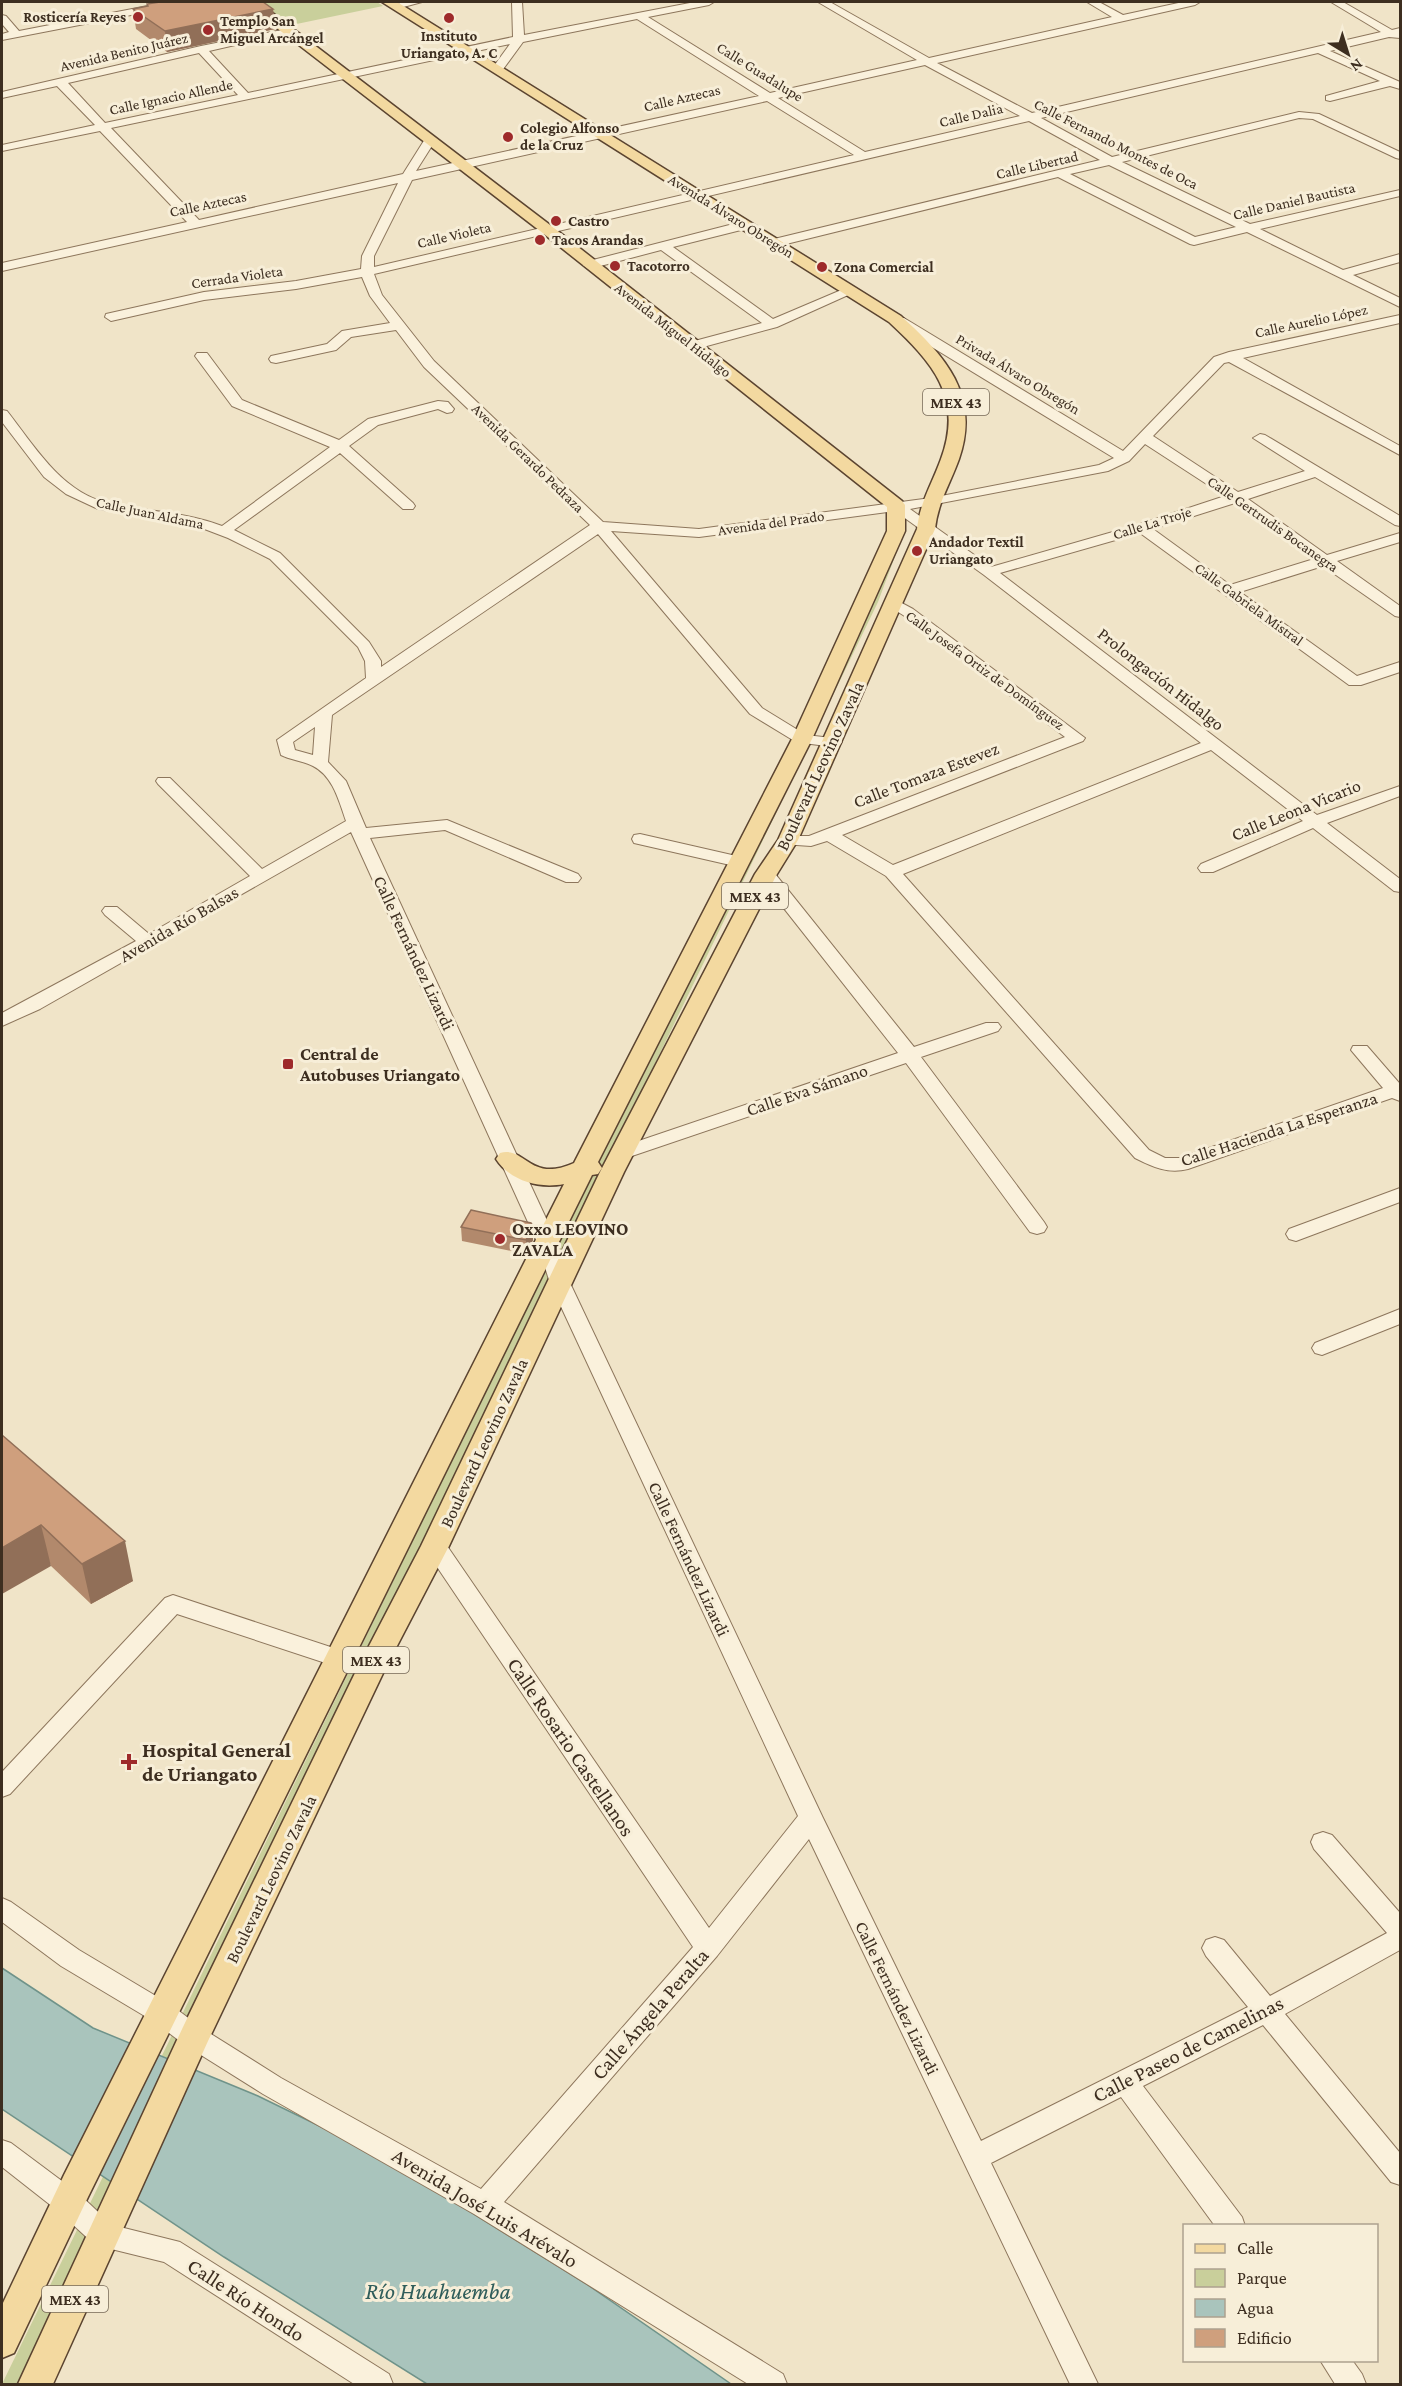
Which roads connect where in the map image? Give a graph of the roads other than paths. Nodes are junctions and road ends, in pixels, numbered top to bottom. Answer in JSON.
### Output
{"nodes":[{"id":1,"x":250,"y":2,"type":"edge"},
{"id":2,"x":417,"y":2,"type":"edge"},
{"id":3,"x":517,"y":2,"type":"edge"},
{"id":4,"x":696,"y":2,"type":"edge"},
{"id":5,"x":709,"y":2,"type":"edge"},
{"id":6,"x":823,"y":2,"type":"edge"},
{"id":7,"x":1092,"y":2,"type":"edge"},
{"id":8,"x":1195,"y":2,"type":"edge"},
{"id":9,"x":1336,"y":2,"type":"edge"},
{"id":10,"x":392,"y":4,"type":"edge"},
{"id":11,"x":2,"y":5,"type":"edge"},
{"id":12,"x":172,"y":5,"type":"edge"},
{"id":13,"x":638,"y":15,"type":"junction"},
{"id":14,"x":2,"y":17,"type":"edge"},
{"id":15,"x":1121,"y":18,"type":"junction"},
{"id":16,"x":288,"y":30,"type":"junction"},
{"id":17,"x":16,"y":34,"type":"junction"},
{"id":18,"x":1398,"y":34,"type":"edge"},
{"id":19,"x":2,"y":37,"type":"edge"},
{"id":20,"x":519,"y":39,"type":"junction"},
{"id":21,"x":201,"y":49,"type":"junction"},
{"id":22,"x":466,"y":50,"type":"junction"},
{"id":23,"x":1319,"y":50,"type":"junction"},
{"id":24,"x":926,"y":61,"type":"junction"},
{"id":25,"x":497,"y":70,"type":"junction"},
{"id":26,"x":346,"y":76,"type":"junction"},
{"id":27,"x":60,"y":82,"type":"junction"},
{"id":28,"x":1395,"y":84,"type":"edge"},
{"id":29,"x":2,"y":95,"type":"edge"},
{"id":30,"x":770,"y":95,"type":"junction"},
{"id":31,"x":246,"y":97,"type":"junction"},
{"id":32,"x":1330,"y":98,"type":"dead end"},
{"id":33,"x":1032,"y":118,"type":"junction"},
{"id":34,"x":103,"y":127,"type":"junction"},
{"id":35,"x":599,"y":133,"type":"junction"},
{"id":36,"x":429,"y":141,"type":"junction"},
{"id":37,"x":2,"y":148,"type":"edge"},
{"id":38,"x":865,"y":156,"type":"junction"},
{"id":39,"x":1401,"y":156,"type":"edge"},
{"id":40,"x":1113,"y":162,"type":"junction"},
{"id":41,"x":462,"y":165,"type":"junction"},
{"id":42,"x":1060,"y":174,"type":"junction"},
{"id":43,"x":407,"y":177,"type":"junction"},
{"id":44,"x":1401,"y":194,"type":"edge"},
{"id":45,"x":698,"y":195,"type":"junction"},
{"id":46,"x":196,"y":224,"type":"junction"},
{"id":47,"x":745,"y":225,"type":"junction"},
{"id":48,"x":1250,"y":229,"type":"junction"},
{"id":49,"x":549,"y":231,"type":"junction"},
{"id":50,"x":774,"y":243,"type":"junction"},
{"id":51,"x":663,"y":246,"type":"junction"},
{"id":52,"x":1401,"y":258,"type":"edge"},
{"id":53,"x":589,"y":265,"type":"junction"},
{"id":54,"x":2,"y":267,"type":"edge"},
{"id":55,"x":368,"y":272,"type":"junction"},
{"id":56,"x":1342,"y":274,"type":"junction"},
{"id":57,"x":851,"y":291,"type":"junction"},
{"id":58,"x":1401,"y":303,"type":"edge"},
{"id":59,"x":111,"y":317,"type":"dead end"},
{"id":60,"x":895,"y":319,"type":"junction"},
{"id":61,"x":1401,"y":319,"type":"edge"},
{"id":62,"x":772,"y":324,"type":"junction"},
{"id":63,"x":397,"y":326,"type":"junction"},
{"id":64,"x":692,"y":346,"type":"junction"},
{"id":65,"x":202,"y":356,"type":"dead end"},
{"id":66,"x":1229,"y":356,"type":"junction"},
{"id":67,"x":276,"y":360,"type":"dead end"},
{"id":68,"x":2,"y":414,"type":"edge"},
{"id":69,"x":1144,"y":437,"type":"junction"},
{"id":70,"x":1260,"y":438,"type":"dead end"},
{"id":71,"x":344,"y":449,"type":"junction"},
{"id":72,"x":1401,"y":451,"type":"edge"},
{"id":73,"x":1124,"y":458,"type":"junction"},
{"id":74,"x":1315,"y":472,"type":"junction"},
{"id":75,"x":1236,"y":497,"type":"junction"},
{"id":76,"x":931,"y":502,"type":"junction"},
{"id":77,"x":896,"y":505,"type":"junction"},
{"id":78,"x":408,"y":506,"type":"dead end"},
{"id":79,"x":1401,"y":522,"type":"edge"},
{"id":80,"x":599,"y":526,"type":"junction"},
{"id":81,"x":1142,"y":528,"type":"junction"},
{"id":82,"x":926,"y":529,"type":"junction"},
{"id":83,"x":228,"y":533,"type":"junction"},
{"id":84,"x":1401,"y":537,"type":"edge"},
{"id":85,"x":1324,"y":560,"type":"junction"},
{"id":86,"x":989,"y":572,"type":"junction"},
{"id":87,"x":1229,"y":590,"type":"junction"},
{"id":88,"x":889,"y":612,"type":"junction"},
{"id":89,"x":1401,"y":613,"type":"edge"},
{"id":90,"x":859,"y":616,"type":"junction"},
{"id":91,"x":1401,"y":667,"type":"edge"},
{"id":92,"x":374,"y":679,"type":"junction"},
{"id":93,"x":324,"y":715,"type":"junction"},
{"id":94,"x":1077,"y":738,"type":"joint"},
{"id":95,"x":802,"y":739,"type":"junction"},
{"id":96,"x":834,"y":742,"type":"junction"},
{"id":97,"x":1212,"y":744,"type":"junction"},
{"id":98,"x":320,"y":763,"type":"junction"},
{"id":99,"x":164,"y":781,"type":"dead end"},
{"id":100,"x":1401,"y":791,"type":"edge"},
{"id":101,"x":1314,"y":822,"type":"junction"},
{"id":102,"x":358,"y":829,"type":"junction"},
{"id":103,"x":828,"y":834,"type":"junction"},
{"id":104,"x":640,"y":839,"type":"dead end"},
{"id":105,"x":788,"y":840,"type":"junction"},
{"id":106,"x":739,"y":862,"type":"junction"},
{"id":107,"x":1207,"y":867,"type":"dead end"},
{"id":108,"x":892,"y":872,"type":"junction"},
{"id":109,"x":766,"y":874,"type":"junction"},
{"id":110,"x":260,"y":878,"type":"junction"},
{"id":111,"x":572,"y":878,"type":"dead end"},
{"id":112,"x":1401,"y":886,"type":"edge"},
{"id":113,"x":111,"y":911,"type":"dead end"},
{"id":114,"x":148,"y":942,"type":"junction"},
{"id":115,"x":2,"y":1020,"type":"edge"},
{"id":116,"x":992,"y":1027,"type":"dead end"},
{"id":117,"x":1360,"y":1050,"type":"dead end"},
{"id":118,"x":910,"y":1055,"type":"junction"},
{"id":119,"x":1398,"y":1092,"type":"edge"},
{"id":120,"x":508,"y":1160,"type":"junction"},
{"id":121,"x":617,"y":1162,"type":"junction"},
{"id":122,"x":584,"y":1167,"type":"junction"},
{"id":123,"x":1401,"y":1195,"type":"edge"},
{"id":124,"x":1037,"y":1227,"type":"dead end"},
{"id":125,"x":1296,"y":1234,"type":"dead end"},
{"id":126,"x":547,"y":1242,"type":"junction"},
{"id":127,"x":560,"y":1283,"type":"junction"},
{"id":128,"x":1401,"y":1316,"type":"edge"},
{"id":129,"x":1323,"y":1348,"type":"dead end"},
{"id":130,"x":435,"y":1546,"type":"junction"},
{"id":131,"x":339,"y":1660,"type":"junction"},
{"id":132,"x":371,"y":1669,"type":"junction"},
{"id":133,"x":2,"y":1787,"type":"edge"},
{"id":134,"x":811,"y":1818,"type":"junction"},
{"id":135,"x":1323,"y":1842,"type":"dead end"},
{"id":136,"x":2,"y":1910,"type":"edge"},
{"id":137,"x":1401,"y":1930,"type":"edge"},
{"id":138,"x":1401,"y":1938,"type":"edge"},
{"id":139,"x":708,"y":1948,"type":"junction"},
{"id":140,"x":1215,"y":1948,"type":"dead end"},
{"id":141,"x":1268,"y":2010,"type":"junction"},
{"id":142,"x":158,"y":2022,"type":"junction"},
{"id":143,"x":191,"y":2045,"type":"junction"},
{"id":144,"x":1124,"y":2081,"type":"junction"},
{"id":145,"x":2,"y":2152,"type":"edge"},
{"id":146,"x":974,"y":2158,"type":"junction"},
{"id":147,"x":1401,"y":2173,"type":"edge"},
{"id":148,"x":72,"y":2194,"type":"junction"},
{"id":149,"x":484,"y":2205,"type":"junction"},
{"id":150,"x":110,"y":2224,"type":"junction"},
{"id":151,"x":1231,"y":2224,"type":"edge"},
{"id":152,"x":2,"y":2341,"type":"edge"},
{"id":153,"x":1335,"y":2362,"type":"edge"},
{"id":154,"x":35,"y":2385,"type":"edge"},
{"id":155,"x":379,"y":2385,"type":"edge"},
{"id":156,"x":772,"y":2385,"type":"edge"},
{"id":157,"x":1084,"y":2385,"type":"edge"},
{"id":158,"x":1352,"y":2385,"type":"edge"}],
"edges":[{"from":1,"to":16,"type":"main road","name":"Avenida Miguel Hidalgo"},
{"from":2,"to":10,"type":"street"},
{"from":3,"to":20,"type":"street"},
{"from":4,"to":5,"type":"street","name":"Calle Ignacio Allende"},
{"from":4,"to":13,"type":"street","name":"Calle Ignacio Allende"},
{"from":6,"to":24,"type":"street","name":"Calle Fernando Montes de Oca"},
{"from":7,"to":15,"type":"street"},
{"from":8,"to":15,"type":"street","name":"Calle Aztecas"},
{"from":9,"to":18,"type":"street"},
{"from":10,"to":22,"type":"main road","name":"Avenida Álvaro Obregón","number":"MEX 43"},
{"from":11,"to":14,"type":"street"},
{"from":12,"to":17,"type":"street"},
{"from":13,"to":20,"type":"street","name":"Calle Ignacio Allende"},
{"from":13,"to":30,"type":"street","name":"Calle Guadalupe"},
{"from":14,"to":17,"type":"street"},
{"from":15,"to":24,"type":"street","name":"Calle Aztecas"},
{"from":16,"to":21,"type":"street","name":"Avenida Benito Juárez"},
{"from":16,"to":26,"type":"main road","name":"Avenida Miguel Hidalgo"},
{"from":17,"to":19,"type":"street"},
{"from":18,"to":23,"type":"street","name":"Calle Dalia"},
{"from":20,"to":22,"type":"street","name":"Calle Ignacio Allende"},
{"from":20,"to":25,"type":"street"},
{"from":21,"to":27,"type":"street","name":"Avenida Benito Juárez"},
{"from":21,"to":31,"type":"street"},
{"from":22,"to":25,"type":"main road","name":"Avenida Álvaro Obregón","number":"MEX 43"},
{"from":22,"to":26,"type":"street","name":"Calle Ignacio Allende"},
{"from":23,"to":28,"type":"street"},
{"from":23,"to":33,"type":"street","name":"Calle Dalia"},
{"from":24,"to":30,"type":"street","name":"Calle Aztecas"},
{"from":24,"to":33,"type":"street","name":"Calle Fernando Montes de Oca"},
{"from":25,"to":35,"type":"main road","name":"Avenida Álvaro Obregón","number":"MEX 43"},
{"from":26,"to":31,"type":"street","name":"Calle Ignacio Allende"},
{"from":26,"to":36,"type":"main road","name":"Avenida Miguel Hidalgo"},
{"from":27,"to":29,"type":"street","name":"Avenida Benito Juárez"},
{"from":27,"to":34,"type":"street"},
{"from":28,"to":32,"type":"street"},
{"from":30,"to":35,"type":"street","name":"Calle Aztecas"},
{"from":30,"to":38,"type":"street","name":"Calle Guadalupe"},
{"from":31,"to":34,"type":"street","name":"Calle Ignacio Allende"},
{"from":33,"to":38,"type":"street","name":"Calle Dalia"},
{"from":33,"to":40,"type":"street","name":"Calle Fernando Montes de Oca"},
{"from":34,"to":37,"type":"street","name":"Calle Ignacio Allende"},
{"from":34,"to":46,"type":"street"},
{"from":35,"to":41,"type":"street","name":"Calle Aztecas"},
{"from":35,"to":45,"type":"main road","name":"Avenida Álvaro Obregón","number":"MEX 43"},
{"from":36,"to":41,"type":"main road","name":"Avenida Miguel Hidalgo"},
{"from":36,"to":43,"type":"street"},
{"from":38,"to":45,"type":"street","name":"Calle Dalia"},
{"from":39,"to":40,"type":"street","name":"Calle Libertad"},
{"from":40,"to":42,"type":"street","name":"Calle Libertad"},
{"from":40,"to":48,"type":"street","name":"Calle Fernando Montes de Oca"},
{"from":41,"to":43,"type":"street","name":"Calle Aztecas"},
{"from":41,"to":49,"type":"main road","name":"Avenida Miguel Hidalgo"},
{"from":42,"to":48,"type":"street","name":"Calle Daniel Bautista"},
{"from":42,"to":50,"type":"street","name":"Calle Libertad"},
{"from":43,"to":46,"type":"street","name":"Calle Aztecas"},
{"from":43,"to":55,"type":"street"},
{"from":44,"to":48,"type":"street","name":"Calle Daniel Bautista"},
{"from":45,"to":47,"type":"main road","name":"Avenida Álvaro Obregón","number":"MEX 43"},
{"from":45,"to":49,"type":"street","name":"Calle Dalia"},
{"from":46,"to":54,"type":"street","name":"Calle Aztecas"},
{"from":47,"to":50,"type":"main road","name":"Avenida Álvaro Obregón","number":"MEX 43"},
{"from":47,"to":51,"type":"street"},
{"from":48,"to":56,"type":"street","name":"Calle Fernando Montes de Oca"},
{"from":49,"to":53,"type":"main road","name":"Avenida Miguel Hidalgo"},
{"from":49,"to":55,"type":"street","name":"Calle Violeta"},
{"from":50,"to":57,"type":"main road","name":"Avenida Álvaro Obregón","number":"MEX 43"},
{"from":51,"to":53,"type":"street"},
{"from":51,"to":62,"type":"street"},
{"from":52,"to":56,"type":"street"},
{"from":53,"to":64,"type":"main road","name":"Avenida Miguel Hidalgo"},
{"from":55,"to":59,"type":"street","name":"Cerrada Violeta"},
{"from":55,"to":63,"type":"street","name":"Avenida Gerardo Pedraza"},
{"from":56,"to":58,"type":"street","name":"Calle Fernando Montes de Oca"},
{"from":57,"to":60,"type":"main road","name":"Avenida Álvaro Obregón","number":"MEX 43"},
{"from":57,"to":62,"type":"street"},
{"from":60,"to":73,"type":"street","name":"Privada Álvaro Obregón"},
{"from":60,"to":76,"type":"main road","name":"Avenida Álvaro Obregón","number":"MEX 43"},
{"from":61,"to":66,"type":"street","name":"Calle Aurelio López"},
{"from":62,"to":64,"type":"street"},
{"from":63,"to":67,"type":"street"},
{"from":63,"to":80,"type":"street","name":"Avenida Gerardo Pedraza"},
{"from":64,"to":77,"type":"main road","name":"Avenida Miguel Hidalgo"},
{"from":65,"to":71,"type":"street"},
{"from":66,"to":69,"type":"street","name":"Avenida del Prado"},
{"from":66,"to":72,"type":"street"},
{"from":68,"to":83,"type":"street","name":"Calle Juan Aldama"},
{"from":69,"to":73,"type":"street","name":"Avenida del Prado"},
{"from":69,"to":75,"type":"street","name":"Calle Gertrudis Bocanegra"},
{"from":70,"to":74,"type":"street"},
{"from":71,"to":71,"type":"street"},
{"from":71,"to":78,"type":"street"},
{"from":71,"to":83,"type":"street"},
{"from":73,"to":76,"type":"street","name":"Avenida del Prado"},
{"from":74,"to":75,"type":"street","name":"Calle La Troje"},
{"from":74,"to":79,"type":"street"},
{"from":75,"to":81,"type":"street","name":"Calle La Troje"},
{"from":75,"to":85,"type":"street","name":"Calle Gertrudis Bocanegra"},
{"from":76,"to":77,"type":"street","name":"Avenida del Prado"},
{"from":76,"to":82,"type":"main road","name":"Boulevard Leovino Zavala","number":"MEX 43"},
{"from":77,"to":80,"type":"street","name":"Avenida del Prado"},
{"from":77,"to":82,"type":"street","name":"Prolongación Hidalgo"},
{"from":77,"to":90,"type":"main road","name":"Boulevard Leovino Zavala","number":"MEX 43"},
{"from":80,"to":92,"type":"street"},
{"from":80,"to":95,"type":"street","name":"Avenida Gerardo Pedraza"},
{"from":81,"to":86,"type":"street","name":"Calle La Troje"},
{"from":81,"to":87,"type":"street","name":"Calle Gabriela Mistral"},
{"from":82,"to":86,"type":"street","name":"Prolongación Hidalgo"},
{"from":82,"to":88,"type":"main road","name":"Boulevard Leovino Zavala","number":"MEX 43"},
{"from":83,"to":92,"type":"street","name":"Calle Juan Aldama"},
{"from":84,"to":85,"type":"street"},
{"from":85,"to":87,"type":"street"},
{"from":85,"to":89,"type":"street","name":"Calle Gertrudis Bocanegra"},
{"from":86,"to":97,"type":"street","name":"Prolongación Hidalgo"},
{"from":87,"to":91,"type":"street","name":"Calle Gabriela Mistral"},
{"from":88,"to":90,"type":"main road"},
{"from":88,"to":94,"type":"street","name":"Calle Josefa Ortiz de Domínguez"},
{"from":88,"to":96,"type":"main road","name":"Boulevard Leovino Zavala","number":"MEX 43"},
{"from":90,"to":95,"type":"main road","name":"Boulevard Leovino Zavala","number":"MEX 43"},
{"from":92,"to":93,"type":"street"},
{"from":93,"to":98,"type":"street"},
{"from":93,"to":98,"type":"street"},
{"from":94,"to":103,"type":"street","name":"Calle Tomaza Estevez"},
{"from":95,"to":96,"type":"street"},
{"from":95,"to":106,"type":"main road","name":"Boulevard Leovino Zavala","number":"MEX 43"},
{"from":96,"to":105,"type":"main road","name":"Boulevard Leovino Zavala","number":"MEX 43"},
{"from":97,"to":101,"type":"street","name":"Prolongación Hidalgo"},
{"from":97,"to":108,"type":"street"},
{"from":98,"to":102,"type":"street","name":"Calle Fernández Lizardi"},
{"from":99,"to":110,"type":"street"},
{"from":100,"to":101,"type":"street","name":"Calle Leona Vicario"},
{"from":101,"to":107,"type":"street","name":"Calle Leona Vicario"},
{"from":101,"to":112,"type":"street","name":"Prolongación Hidalgo"},
{"from":102,"to":110,"type":"street","name":"Avenida Río Balsas"},
{"from":102,"to":111,"type":"street"},
{"from":102,"to":120,"type":"street","name":"Calle Fernández Lizardi"},
{"from":103,"to":105,"type":"street","name":"Calle Tomaza Estevez"},
{"from":103,"to":108,"type":"street"},
{"from":104,"to":106,"type":"street"},
{"from":105,"to":109,"type":"main road","name":"Boulevard Leovino Zavala","number":"MEX 43"},
{"from":106,"to":122,"type":"main road","name":"Boulevard Leovino Zavala","number":"MEX 43"},
{"from":108,"to":119,"type":"street","name":"Calle Hacienda La Esperanza"},
{"from":109,"to":118,"type":"street"},
{"from":109,"to":121,"type":"main road","name":"Boulevard Leovino Zavala","number":"MEX 43"},
{"from":110,"to":114,"type":"street","name":"Avenida Río Balsas"},
{"from":113,"to":114,"type":"street"},
{"from":114,"to":115,"type":"street","name":"Avenida Río Balsas"},
{"from":116,"to":118,"type":"street","name":"Calle Eva Sámano"},
{"from":117,"to":119,"type":"street"},
{"from":118,"to":121,"type":"street","name":"Calle Eva Sámano"},
{"from":118,"to":124,"type":"street"},
{"from":120,"to":122,"type":"main road"},
{"from":120,"to":126,"type":"street","name":"Calle Fernández Lizardi"},
{"from":121,"to":122,"type":"main road"},
{"from":121,"to":127,"type":"main road","name":"Boulevard Leovino Zavala","number":"MEX 43"},
{"from":122,"to":126,"type":"main road","name":"Boulevard Leovino Zavala","number":"MEX 43"},
{"from":123,"to":125,"type":"street"},
{"from":126,"to":127,"type":"street","name":"Calle Fernández Lizardi"},
{"from":126,"to":131,"type":"main road","name":"Boulevard Leovino Zavala","number":"MEX 43"},
{"from":127,"to":130,"type":"main road","name":"Boulevard Leovino Zavala","number":"MEX 43"},
{"from":127,"to":134,"type":"street","name":"Calle Fernández Lizardi"},
{"from":128,"to":129,"type":"street"},
{"from":130,"to":132,"type":"main road","name":"Boulevard Leovino Zavala","number":"MEX 43"},
{"from":130,"to":139,"type":"street","name":"Calle Rosario Castellanos"},
{"from":131,"to":132,"type":"street"},
{"from":131,"to":133,"type":"street"},
{"from":131,"to":142,"type":"main road","name":"Boulevard Leovino Zavala","number":"MEX 43"},
{"from":132,"to":143,"type":"main road","name":"Boulevard Leovino Zavala","number":"MEX 43"},
{"from":134,"to":139,"type":"street","name":"Calle Ángela Peralta"},
{"from":134,"to":146,"type":"street","name":"Calle Fernández Lizardi"},
{"from":135,"to":137,"type":"street"},
{"from":136,"to":142,"type":"street","name":"Avenida José Luis Arévalo"},
{"from":138,"to":141,"type":"street","name":"Calle Paseo de Camelinas"},
{"from":139,"to":149,"type":"street","name":"Calle Ángela Peralta"},
{"from":140,"to":141,"type":"street"},
{"from":141,"to":144,"type":"street","name":"Calle Paseo de Camelinas"},
{"from":141,"to":147,"type":"street"},
{"from":142,"to":143,"type":"street","name":"Avenida José Luis Arévalo"},
{"from":142,"to":148,"type":"main road","name":"Boulevard Leovino Zavala","number":"MEX 43"},
{"from":143,"to":149,"type":"street","name":"Avenida José Luis Arévalo"},
{"from":143,"to":150,"type":"main road","name":"Boulevard Leovino Zavala","number":"MEX 43"},
{"from":144,"to":146,"type":"street","name":"Calle Paseo de Camelinas"},
{"from":144,"to":151,"type":"street"},
{"from":145,"to":148,"type":"street"},
{"from":146,"to":157,"type":"street","name":"Calle Fernández Lizardi"},
{"from":148,"to":150,"type":"street"},
{"from":148,"to":152,"type":"main road","name":"Boulevard Leovino Zavala","number":"MEX 43"},
{"from":149,"to":156,"type":"street","name":"Avenida José Luis Arévalo"},
{"from":150,"to":154,"type":"main road","name":"Boulevard Leovino Zavala","number":"MEX 43"},
{"from":150,"to":155,"type":"street","name":"Calle Río Hondo"},
{"from":153,"to":158,"type":"street"}]}
